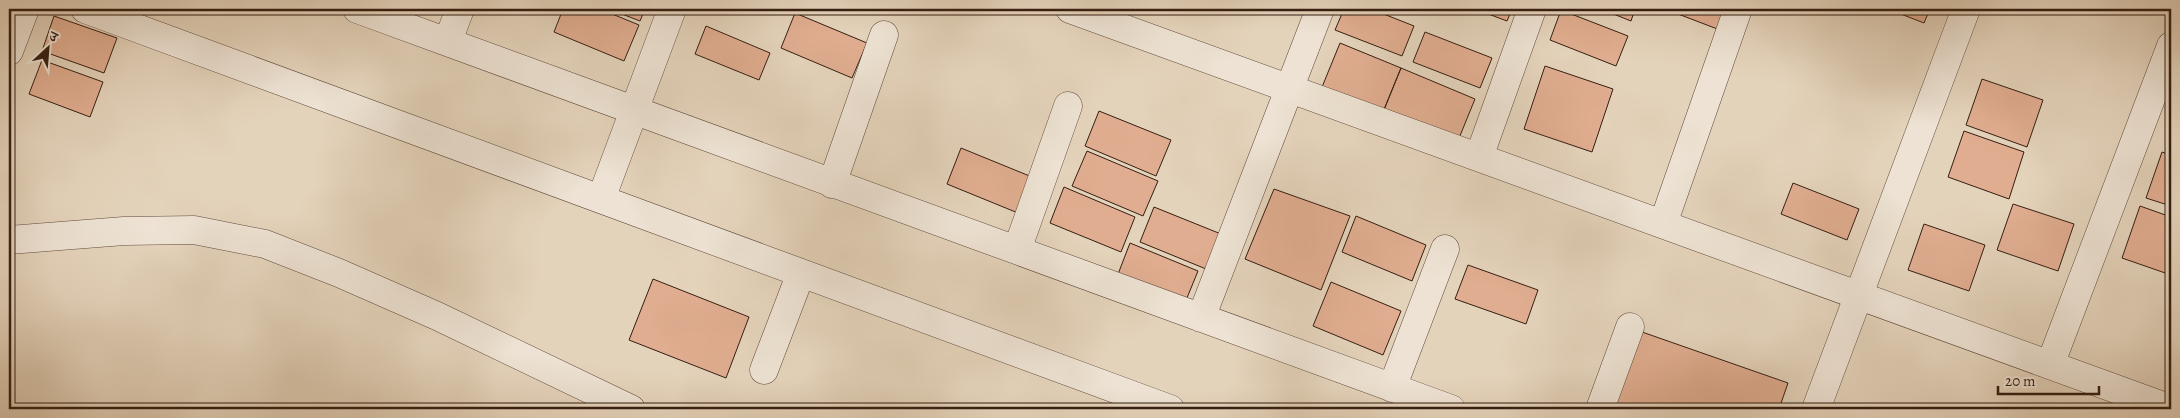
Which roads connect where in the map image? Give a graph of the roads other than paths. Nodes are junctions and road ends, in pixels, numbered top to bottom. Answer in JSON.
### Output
{"nodes":[{"id":1,"x":25,"y":9,"type":"edge"},
{"id":2,"x":86,"y":9,"type":"edge"},
{"id":3,"x":357,"y":9,"type":"edge"},
{"id":4,"x":460,"y":9,"type":"edge"},
{"id":5,"x":672,"y":9,"type":"edge"},
{"id":6,"x":1070,"y":9,"type":"edge"},
{"id":7,"x":1320,"y":9,"type":"edge"},
{"id":8,"x":1532,"y":9,"type":"edge"},
{"id":9,"x":1738,"y":9,"type":"edge"},
{"id":10,"x":1966,"y":9,"type":"edge"},
{"id":11,"x":1104,"y":15,"type":"edge"},
{"id":12,"x":884,"y":35,"type":"dead end"},
{"id":13,"x":448,"y":41,"type":"junction"},
{"id":14,"x":2171,"y":46,"type":"edge"},
{"id":15,"x":9,"y":51,"type":"edge"},
{"id":16,"x":1290,"y":89,"type":"junction"},
{"id":17,"x":1068,"y":106,"type":"dead end"},
{"id":18,"x":634,"y":111,"type":"junction"},
{"id":19,"x":1479,"y":157,"type":"junction"},
{"id":20,"x":832,"y":184,"type":"junction"},
{"id":21,"x":601,"y":199,"type":"junction"},
{"id":22,"x":1663,"y":224,"type":"junction"},
{"id":23,"x":9,"y":240,"type":"edge"},
{"id":24,"x":1445,"y":249,"type":"dead end"},
{"id":25,"x":1017,"y":250,"type":"junction"},
{"id":26,"x":801,"y":273,"type":"junction"},
{"id":27,"x":1859,"y":294,"type":"junction"},
{"id":28,"x":1201,"y":318,"type":"junction"},
{"id":29,"x":1630,"y":327,"type":"dead end"},
{"id":30,"x":2050,"y":365,"type":"junction"},
{"id":31,"x":764,"y":370,"type":"dead end"},
{"id":32,"x":1392,"y":388,"type":"junction"},
{"id":33,"x":631,"y":409,"type":"edge"},
{"id":34,"x":1168,"y":409,"type":"edge"},
{"id":35,"x":1451,"y":409,"type":"edge"},
{"id":36,"x":1600,"y":409,"type":"edge"},
{"id":37,"x":1816,"y":409,"type":"edge"},
{"id":38,"x":2171,"y":409,"type":"edge"}],
"edges":[{"from":1,"to":15,"type":"street"},
{"from":2,"to":21,"type":"street"},
{"from":3,"to":13,"type":"street"},
{"from":4,"to":13,"type":"street"},
{"from":5,"to":18,"type":"street"},
{"from":6,"to":11,"type":"street"},
{"from":7,"to":16,"type":"street"},
{"from":8,"to":19,"type":"street"},
{"from":9,"to":22,"type":"street"},
{"from":10,"to":27,"type":"street"},
{"from":11,"to":16,"type":"street"},
{"from":12,"to":20,"type":"street"},
{"from":13,"to":18,"type":"street"},
{"from":14,"to":30,"type":"street"},
{"from":16,"to":19,"type":"street"},
{"from":16,"to":28,"type":"street"},
{"from":17,"to":25,"type":"street"},
{"from":18,"to":20,"type":"street"},
{"from":18,"to":21,"type":"street"},
{"from":19,"to":22,"type":"street"},
{"from":20,"to":25,"type":"street"},
{"from":21,"to":26,"type":"street"},
{"from":22,"to":27,"type":"street"},
{"from":23,"to":33,"type":"street"},
{"from":24,"to":32,"type":"street"},
{"from":25,"to":28,"type":"street"},
{"from":26,"to":31,"type":"street"},
{"from":26,"to":34,"type":"street"},
{"from":27,"to":30,"type":"street"},
{"from":27,"to":37,"type":"street"},
{"from":28,"to":32,"type":"street"},
{"from":29,"to":36,"type":"street"},
{"from":30,"to":38,"type":"street"},
{"from":32,"to":35,"type":"street"}]}
